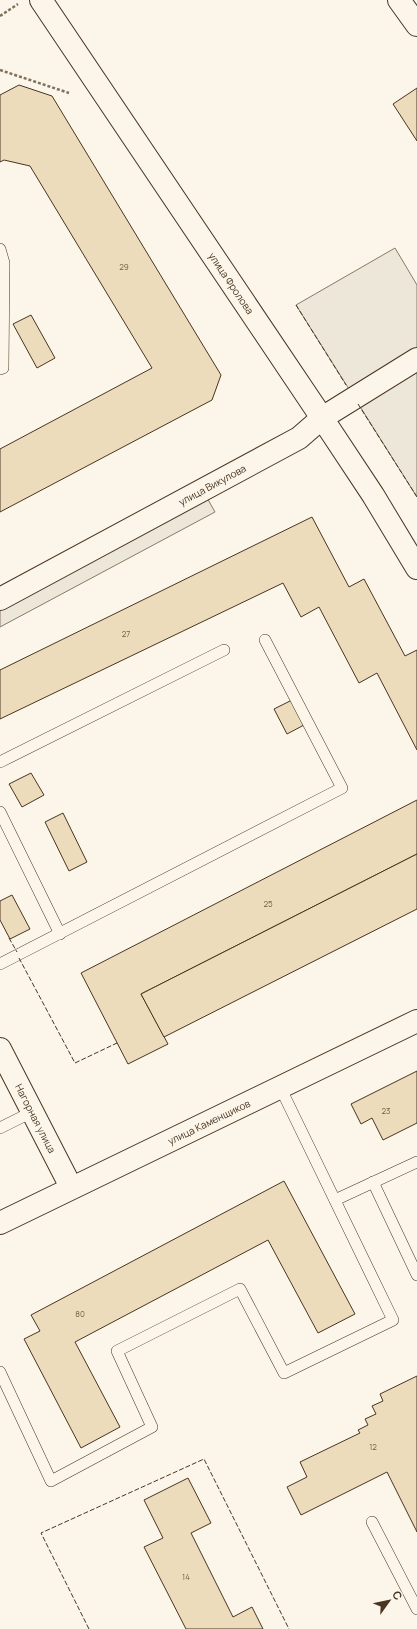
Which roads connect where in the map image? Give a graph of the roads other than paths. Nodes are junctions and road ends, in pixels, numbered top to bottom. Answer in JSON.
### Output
{"nodes":[{"id":1,"x":40,"y":0,"type":"edge"},
{"id":2,"x":399,"y":0,"type":"edge"},
{"id":3,"x":417,"y":25,"type":"edge"},
{"id":4,"x":0,"y":249,"type":"edge"},
{"id":5,"x":417,"y":359,"type":"edge"},
{"id":6,"x":0,"y":369,"type":"edge"},
{"id":7,"x":322,"y":418,"type":"junction"},
{"id":8,"x":417,"y":568,"type":"edge"},
{"id":9,"x":0,"y":599,"type":"edge"},
{"id":10,"x":265,"y":640,"type":"dead end"},
{"id":11,"x":224,"y":650,"type":"dead end"},
{"id":12,"x":0,"y":762,"type":"edge"},
{"id":13,"x":0,"y":812,"type":"edge"},
{"id":14,"x":60,"y":934,"type":"junction"},
{"id":15,"x":0,"y":964,"type":"edge"},
{"id":16,"x":417,"y":1021,"type":"edge"},
{"id":17,"x":0,"y":1050,"type":"edge"},
{"id":18,"x":280,"y":1087,"type":"junction"},
{"id":19,"x":32,"y":1112,"type":"junction"},
{"id":20,"x":0,"y":1128,"type":"edge"},
{"id":21,"x":417,"y":1162,"type":"edge"},
{"id":22,"x":373,"y":1182,"type":"junction"},
{"id":23,"x":71,"y":1187,"type":"junction"},
{"id":24,"x":335,"y":1200,"type":"junction"},
{"id":25,"x":0,"y":1223,"type":"edge"},
{"id":26,"x":417,"y":1275,"type":"edge"},
{"id":27,"x":0,"y":1372,"type":"edge"},
{"id":28,"x":372,"y":1522,"type":"dead end"},
{"id":29,"x":417,"y":1609,"type":"edge"}],
"edges":[{"from":1,"to":7,"type":"street","name":"улица Фролова"},
{"from":2,"to":3,"type":"street"},
{"from":4,"to":6,"type":"lane"},
{"from":5,"to":7,"type":"street","name":"улица Викулова"},
{"from":7,"to":8,"type":"street","name":"улица Фролова"},
{"from":7,"to":9,"type":"street","name":"улица Викулова"},
{"from":10,"to":14,"type":"lane"},
{"from":11,"to":12,"type":"lane"},
{"from":13,"to":14,"type":"lane"},
{"from":14,"to":15,"type":"lane"},
{"from":16,"to":18,"type":"street","name":"улица Каменщиков"},
{"from":17,"to":19,"type":"street","name":"Нагорная улица"},
{"from":18,"to":23,"type":"street","name":"улица Каменщиков"},
{"from":18,"to":24,"type":"lane"},
{"from":19,"to":20,"type":"lane"},
{"from":19,"to":23,"type":"street","name":"Нагорная улица"},
{"from":21,"to":22,"type":"lane"},
{"from":22,"to":24,"type":"lane"},
{"from":22,"to":26,"type":"lane"},
{"from":23,"to":25,"type":"street","name":"улица Каменщиков"},
{"from":24,"to":27,"type":"lane"},
{"from":28,"to":29,"type":"lane"}]}
